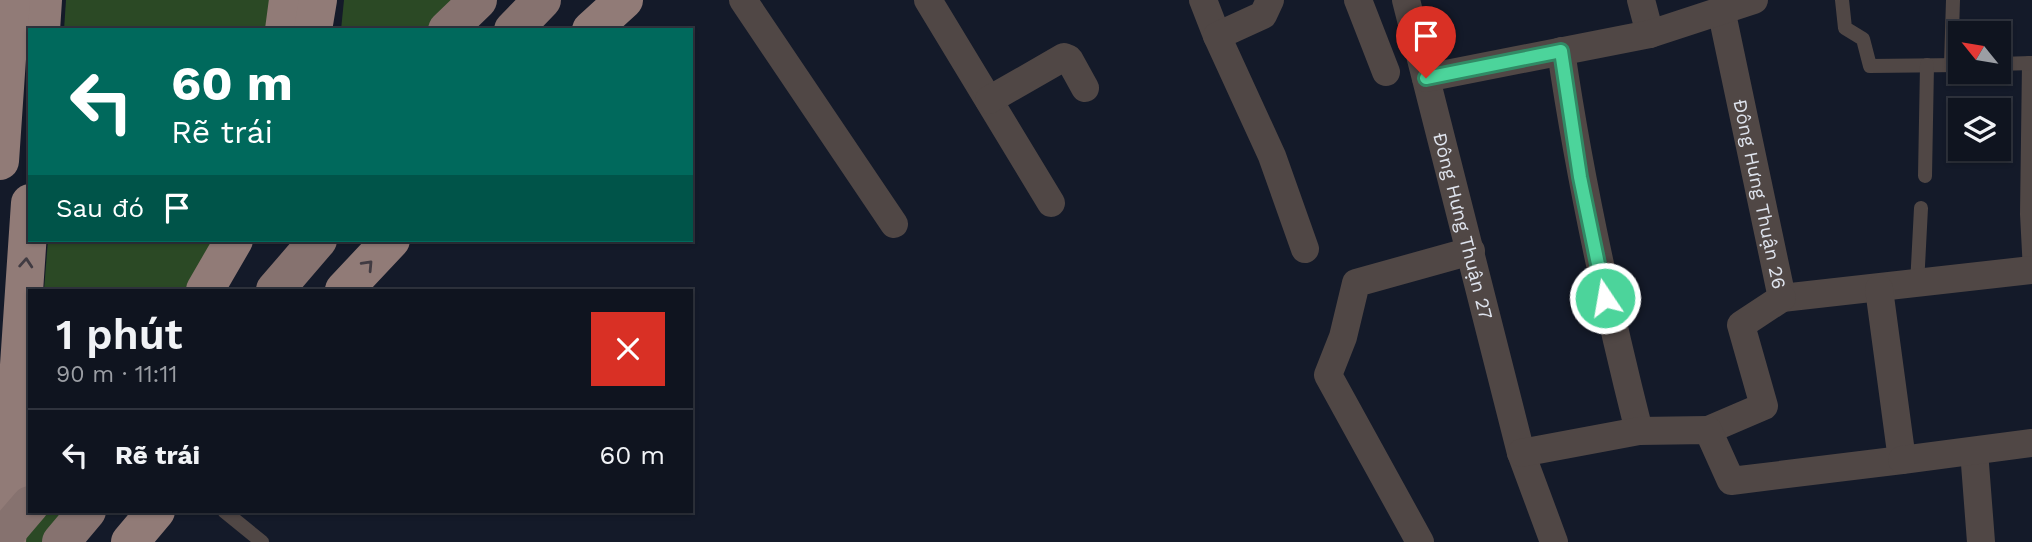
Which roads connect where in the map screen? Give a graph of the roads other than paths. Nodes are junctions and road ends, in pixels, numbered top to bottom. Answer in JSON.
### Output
{"nodes":[{"id":1,"x":11,"y":0,"type":"edge"},
{"id":2,"x":43,"y":0,"type":"edge"},
{"id":3,"x":288,"y":0,"type":"edge"},
{"id":4,"x":317,"y":0,"type":"edge"},
{"id":5,"x":478,"y":0,"type":"edge"},
{"id":6,"x":542,"y":0,"type":"edge"},
{"id":7,"x":624,"y":0,"type":"edge"},
{"id":8,"x":743,"y":0,"type":"edge"},
{"id":9,"x":928,"y":0,"type":"edge"},
{"id":10,"x":1203,"y":0,"type":"edge"},
{"id":11,"x":1270,"y":0,"type":"edge"},
{"id":12,"x":1358,"y":0,"type":"edge"},
{"id":13,"x":1406,"y":0,"type":"edge"},
{"id":14,"x":1641,"y":0,"type":"edge"},
{"id":15,"x":1754,"y":0,"type":"edge"},
{"id":16,"x":1842,"y":0,"type":"edge"},
{"id":17,"x":1953,"y":0,"type":"edge"},
{"id":18,"x":1721,"y":9,"type":"junction"},
{"id":19,"x":1954,"y":21,"type":"edge"},
{"id":20,"x":41,"y":28,"type":"edge"},
{"id":21,"x":284,"y":28,"type":"edge"},
{"id":22,"x":313,"y":28,"type":"edge"},
{"id":23,"x":449,"y":28,"type":"edge"},
{"id":24,"x":515,"y":28,"type":"edge"},
{"id":25,"x":593,"y":28,"type":"edge"},
{"id":26,"x":1650,"y":34,"type":"junction"},
{"id":27,"x":1217,"y":36,"type":"junction"},
{"id":28,"x":1561,"y":51,"type":"junction"},
{"id":29,"x":2011,"y":64,"type":"edge"},
{"id":30,"x":2030,"y":64,"type":"edge"},
{"id":31,"x":1927,"y":65,"type":"junction"},
{"id":32,"x":1948,"y":65,"type":"edge"},
{"id":33,"x":1386,"y":72,"type":"dead end"},
{"id":34,"x":1426,"y":78,"type":"junction"},
{"id":35,"x":1085,"y":88,"type":"dead end"},
{"id":36,"x":989,"y":100,"type":"junction"},
{"id":37,"x":0,"y":160,"type":"edge"},
{"id":38,"x":1925,"y":176,"type":"dead end"},
{"id":39,"x":1051,"y":203,"type":"dead end"},
{"id":40,"x":1921,"y":208,"type":"dead end"},
{"id":41,"x":894,"y":224,"type":"dead end"},
{"id":42,"x":28,"y":232,"type":"edge"},
{"id":43,"x":233,"y":242,"type":"edge"},
{"id":44,"x":254,"y":242,"type":"edge"},
{"id":45,"x":316,"y":242,"type":"edge"},
{"id":46,"x":389,"y":242,"type":"edge"},
{"id":47,"x":1305,"y":249,"type":"dead end"},
{"id":48,"x":1471,"y":251,"type":"junction"},
{"id":49,"x":2031,"y":270,"type":"edge"},
{"id":50,"x":1917,"y":285,"type":"junction"},
{"id":51,"x":206,"y":289,"type":"edge"},
{"id":52,"x":213,"y":289,"type":"edge"},
{"id":53,"x":276,"y":289,"type":"edge"},
{"id":54,"x":345,"y":289,"type":"edge"},
{"id":55,"x":1879,"y":289,"type":"junction"},
{"id":56,"x":1782,"y":298,"type":"junction"},
{"id":57,"x":1708,"y":430,"type":"junction"},
{"id":58,"x":1639,"y":431,"type":"junction"},
{"id":59,"x":2032,"y":443,"type":"edge"},
{"id":60,"x":1974,"y":450,"type":"junction"},
{"id":61,"x":1521,"y":453,"type":"junction"},
{"id":62,"x":1902,"y":460,"type":"junction"},
{"id":63,"x":28,"y":507,"type":"edge"},
{"id":64,"x":85,"y":513,"type":"edge"},
{"id":65,"x":154,"y":513,"type":"edge"},
{"id":66,"x":226,"y":513,"type":"edge"},
{"id":67,"x":0,"y":540,"type":"edge"},
{"id":68,"x":7,"y":542,"type":"edge"},
{"id":69,"x":61,"y":542,"type":"edge"},
{"id":70,"x":130,"y":542,"type":"edge"},
{"id":71,"x":262,"y":542,"type":"edge"},
{"id":72,"x":1420,"y":542,"type":"edge"},
{"id":73,"x":1554,"y":542,"type":"edge"},
{"id":74,"x":1981,"y":542,"type":"edge"}],
"edges":[{"from":1,"to":37,"type":"highway"},
{"from":2,"to":20,"type":"highway"},
{"from":3,"to":21,"type":"highway"},
{"from":4,"to":22,"type":"highway"},
{"from":5,"to":23,"type":"main road"},
{"from":6,"to":24,"type":"main road"},
{"from":7,"to":25,"type":"highway"},
{"from":8,"to":41,"type":"street"},
{"from":9,"to":36,"type":"street"},
{"from":10,"to":27,"type":"street"},
{"from":11,"to":27,"type":"street"},
{"from":12,"to":33,"type":"street"},
{"from":13,"to":34,"type":"street","name":"Đông Hưng Thuận 27"},
{"from":14,"to":26,"type":"street"},
{"from":15,"to":18,"type":"street"},
{"from":16,"to":31,"type":"lane"},
{"from":17,"to":19,"type":"lane"},
{"from":18,"to":26,"type":"street"},
{"from":18,"to":56,"type":"street","name":"Đông Hưng Thuận 26"},
{"from":26,"to":28,"type":"street"},
{"from":27,"to":47,"type":"street"},
{"from":28,"to":34,"type":"street"},
{"from":28,"to":58,"type":"street"},
{"from":29,"to":30,"type":"lane"},
{"from":30,"to":49,"type":"lane"},
{"from":31,"to":32,"type":"lane"},
{"from":31,"to":38,"type":"lane"},
{"from":34,"to":48,"type":"street","name":"Đông Hưng Thuận 27"},
{"from":35,"to":36,"type":"street"},
{"from":36,"to":39,"type":"street"},
{"from":40,"to":50,"type":"lane"},
{"from":68,"to":42,"type":"highway","one_way":true},
{"from":43,"to":51,"type":"highway"},
{"from":44,"to":52,"type":"main road"},
{"from":45,"to":53,"type":"main road"},
{"from":54,"to":46,"type":"highway","one_way":true},
{"from":48,"to":61,"type":"street","name":"Đông Hưng Thuận 27"},
{"from":48,"to":72,"type":"street"},
{"from":49,"to":50,"type":"street","name":"Đông Hưng Thuận 26"},
{"from":50,"to":55,"type":"street","name":"Đông Hưng Thuận 26"},
{"from":55,"to":56,"type":"street","name":"Đông Hưng Thuận 26"},
{"from":55,"to":62,"type":"street"},
{"from":56,"to":57,"type":"street"},
{"from":57,"to":58,"type":"street"},
{"from":57,"to":62,"type":"street"},
{"from":58,"to":61,"type":"street"},
{"from":59,"to":60,"type":"street"},
{"from":60,"to":62,"type":"street"},
{"from":60,"to":74,"type":"street"},
{"from":61,"to":73,"type":"street","name":"Đông Hưng Thuận 27"},
{"from":63,"to":67,"type":"main road","bridge":true},
{"from":64,"to":69,"type":"main road"},
{"from":65,"to":70,"type":"highway"},
{"from":66,"to":71,"type":"lane"}]}
